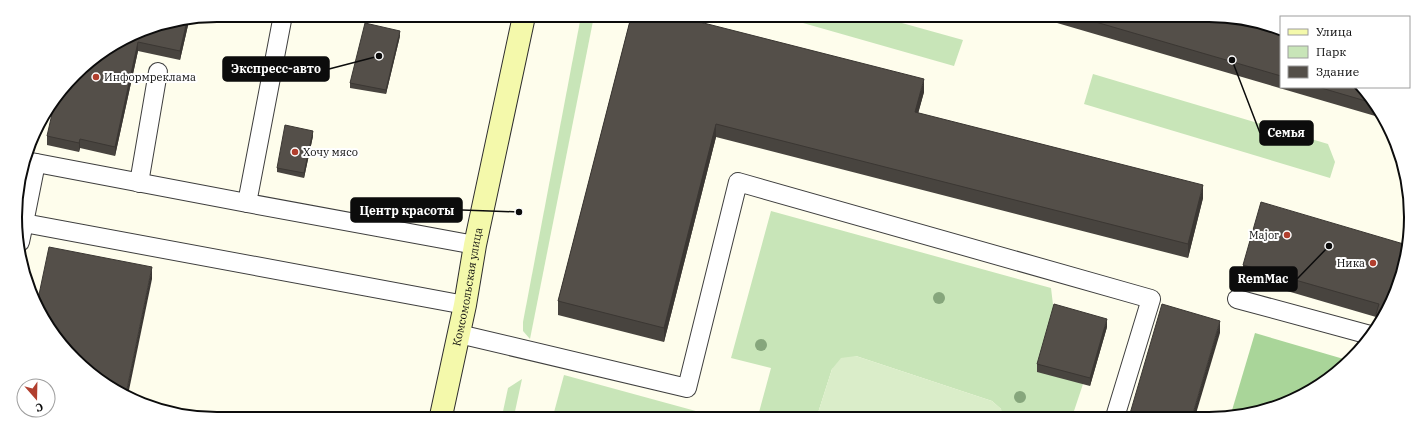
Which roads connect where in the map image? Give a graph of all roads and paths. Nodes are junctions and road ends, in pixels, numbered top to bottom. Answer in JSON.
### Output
{"nodes":[{"id":1,"x":282,"y":22,"type":"edge"},
{"id":2,"x":523,"y":22,"type":"edge"},
{"id":3,"x":158,"y":72,"type":"dead end"},
{"id":4,"x":31,"y":162,"type":"edge"},
{"id":5,"x":138,"y":183,"type":"junction"},
{"id":6,"x":247,"y":203,"type":"junction"},
{"id":7,"x":24,"y":223,"type":"junction"},
{"id":8,"x":22,"y":231,"type":"edge"},
{"id":9,"x":475,"y":245,"type":"junction"},
{"id":10,"x":1237,"y":299,"type":"dead end"},
{"id":11,"x":465,"y":305,"type":"junction"},
{"id":12,"x":459,"y":334,"type":"junction"},
{"id":13,"x":1365,"y":334,"type":"edge"},
{"id":14,"x":442,"y":412,"type":"edge"},
{"id":15,"x":1116,"y":412,"type":"edge"}],
"edges":[{"from":1,"to":6,"type":"lane"},
{"from":2,"to":9,"type":"main road","name":"Комсомольская улица"},
{"from":3,"to":5,"type":"lane"},
{"from":4,"to":5,"type":"lane"},
{"from":4,"to":7,"type":"lane"},
{"from":5,"to":6,"type":"lane"},
{"from":6,"to":9,"type":"lane"},
{"from":7,"to":8,"type":"lane"},
{"from":7,"to":11,"type":"lane"},
{"from":9,"to":11,"type":"main road","name":"Комсомольская улица"},
{"from":10,"to":13,"type":"lane"},
{"from":11,"to":12,"type":"main road","name":"Комсомольская улица"},
{"from":12,"to":14,"type":"main road","name":"Комсомольская улица"},
{"from":12,"to":15,"type":"lane"}]}
